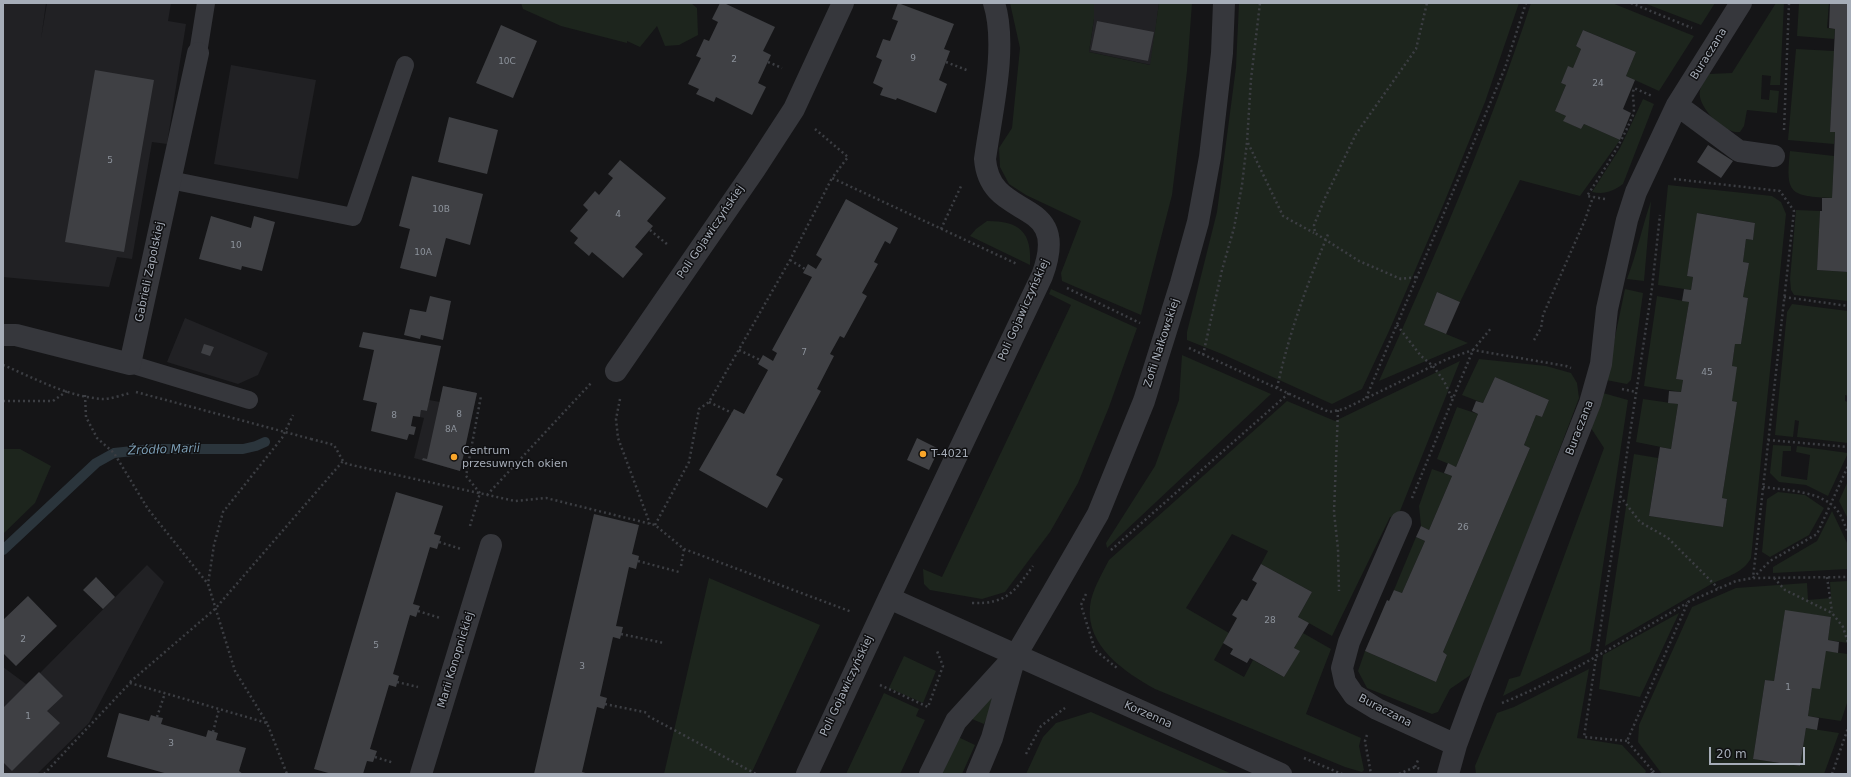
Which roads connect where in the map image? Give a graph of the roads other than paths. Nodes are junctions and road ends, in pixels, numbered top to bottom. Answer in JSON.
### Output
{"nodes":[{"id":1,"x":206,"y":3,"type":"edge"},
{"id":2,"x":843,"y":3,"type":"edge"},
{"id":3,"x":994,"y":3,"type":"edge"},
{"id":4,"x":1224,"y":3,"type":"edge"},
{"id":5,"x":1741,"y":3,"type":"edge"},
{"id":6,"x":198,"y":53,"type":"joint"},
{"id":7,"x":405,"y":65,"type":"dead end"},
{"id":8,"x":1677,"y":105,"type":"junction"},
{"id":9,"x":1774,"y":156,"type":"dead end"},
{"id":10,"x":170,"y":180,"type":"junction"},
{"id":11,"x":3,"y":335,"type":"edge"},
{"id":12,"x":130,"y":364,"type":"junction"},
{"id":13,"x":616,"y":371,"type":"road end"},
{"id":14,"x":249,"y":400,"type":"dead end"},
{"id":15,"x":1405,"y":512,"type":"road end"},
{"id":16,"x":491,"y":546,"type":"dead end"},
{"id":17,"x":889,"y":598,"type":"junction"},
{"id":18,"x":1016,"y":655,"type":"junction"},
{"id":19,"x":1456,"y":745,"type":"junction"},
{"id":20,"x":420,"y":774,"type":"edge"},
{"id":21,"x":807,"y":774,"type":"edge"},
{"id":22,"x":930,"y":774,"type":"edge"},
{"id":23,"x":977,"y":774,"type":"edge"},
{"id":24,"x":1282,"y":774,"type":"edge"},
{"id":25,"x":1448,"y":774,"type":"edge"}],
"edges":[{"from":1,"to":6,"type":"lane"},
{"from":2,"to":13,"type":"street","name":"Poli Gojawiczyńskiej"},
{"from":3,"to":17,"type":"street","name":"Poli Gojawiczyńskiej"},
{"from":4,"to":18,"type":"street","name":"Zofii Nałkowskiej"},
{"from":5,"to":8,"type":"street","name":"Buraczana"},
{"from":6,"to":10,"type":"street","name":"Gabrieli Zapolskiej"},
{"from":7,"to":10,"type":"lane"},
{"from":8,"to":9,"type":"street"},
{"from":8,"to":19,"type":"street","name":"Buraczana"},
{"from":10,"to":12,"type":"street","name":"Gabrieli Zapolskiej"},
{"from":11,"to":12,"type":"street"},
{"from":12,"to":14,"type":"lane"},
{"from":15,"to":19,"type":"street","name":"Buraczana"},
{"from":16,"to":20,"type":"street","name":"Marii Konopnickiej"},
{"from":17,"to":18,"type":"street"},
{"from":17,"to":21,"type":"street","name":"Poli Gojawiczyńskiej"},
{"from":18,"to":22,"type":"street","name":"Zofii Nałkowskiej"},
{"from":18,"to":23,"type":"street","name":"Zofii Nałkowskiej"},
{"from":18,"to":24,"type":"street","name":"Korzenna"},
{"from":19,"to":25,"type":"street","name":"Buraczana"}]}
